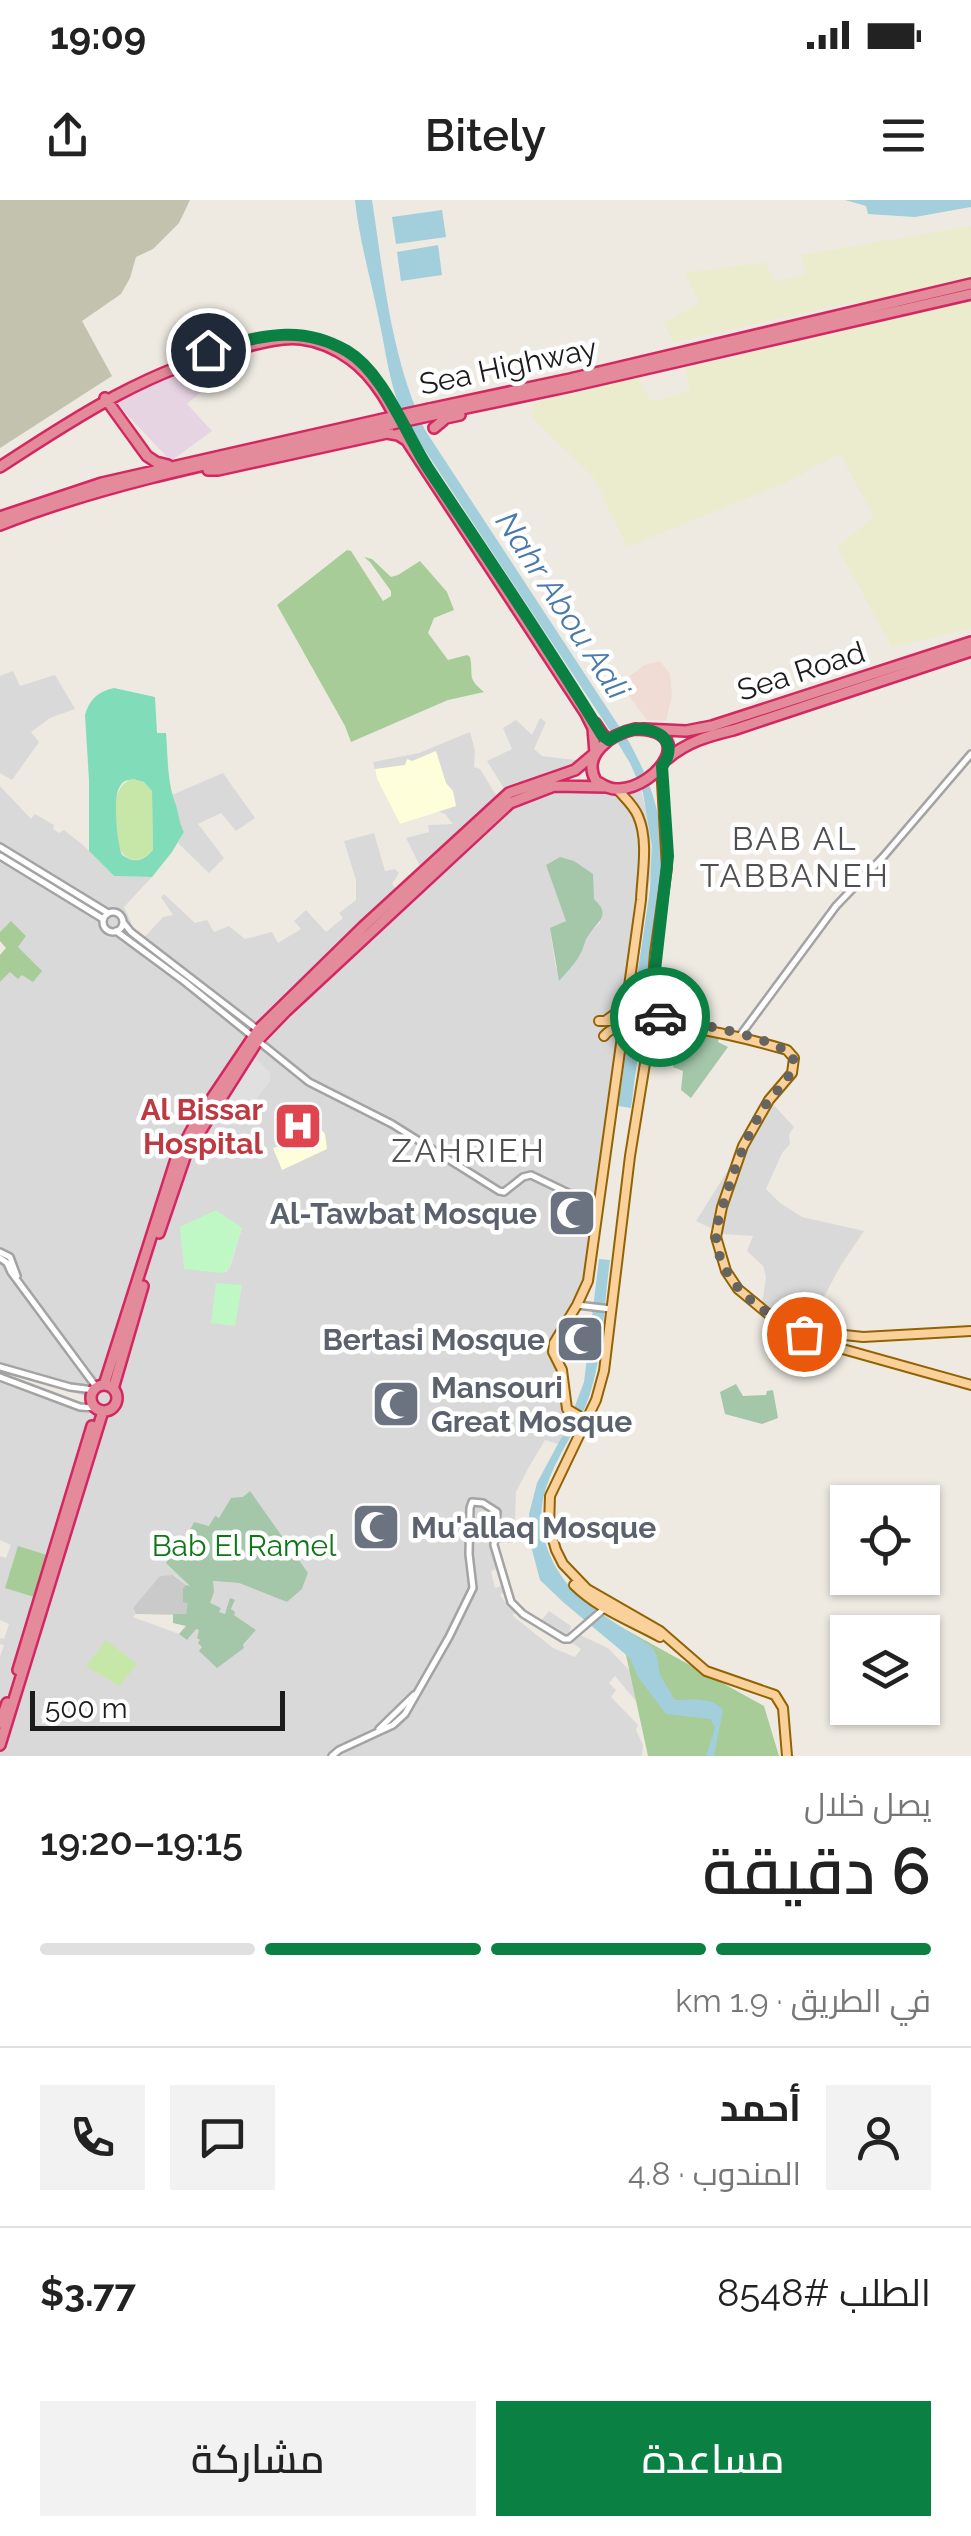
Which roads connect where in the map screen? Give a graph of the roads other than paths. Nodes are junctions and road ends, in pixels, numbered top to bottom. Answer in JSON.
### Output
{"nodes":[{"id":1,"x":971,"y":284,"type":"edge"},
{"id":2,"x":971,"y":294,"type":"edge"},
{"id":3,"x":714,"y":351,"type":"junction"},
{"id":4,"x":571,"y":383,"type":"junction"},
{"id":5,"x":103,"y":399,"type":"junction"},
{"id":6,"x":400,"y":421,"type":"junction"},
{"id":7,"x":434,"y":428,"type":"dead end"},
{"id":8,"x":387,"y":432,"type":"junction"},
{"id":9,"x":408,"y":441,"type":"junction"},
{"id":10,"x":236,"y":456,"type":"junction"},
{"id":11,"x":0,"y":465,"type":"edge"},
{"id":12,"x":175,"y":467,"type":"junction"},
{"id":13,"x":200,"y":468,"type":"junction"},
{"id":14,"x":128,"y":477,"type":"junction"},
{"id":15,"x":0,"y":517,"type":"edge"},
{"id":16,"x":0,"y":525,"type":"edge"},
{"id":17,"x":971,"y":642,"type":"edge"},
{"id":18,"x":971,"y":653,"type":"edge"},
{"id":19,"x":643,"y":729,"type":"junction"},
{"id":20,"x":609,"y":740,"type":"junction"},
{"id":21,"x":595,"y":753,"type":"junction"},
{"id":22,"x":971,"y":754,"type":"edge"},
{"id":23,"x":664,"y":762,"type":"junction"},
{"id":24,"x":612,"y":788,"type":"junction"},
{"id":25,"x":486,"y":818,"type":"junction"},
{"id":26,"x":0,"y":847,"type":"edge"},
{"id":27,"x":0,"y":856,"type":"edge"},
{"id":28,"x":41,"y":877,"type":"junction"},
{"id":29,"x":106,"y":916,"type":"junction"},
{"id":30,"x":123,"y":922,"type":"junction"},
{"id":31,"x":116,"y":931,"type":"junction"},
{"id":32,"x":629,"y":996,"type":"junction"},
{"id":33,"x":652,"y":996,"type":"junction"},
{"id":34,"x":662,"y":1020,"type":"junction"},
{"id":35,"x":646,"y":1023,"type":"junction"},
{"id":36,"x":627,"y":1024,"type":"junction"},
{"id":37,"x":244,"y":1028,"type":"junction"},
{"id":38,"x":260,"y":1034,"type":"junction"},
{"id":39,"x":740,"y":1035,"type":"junction"},
{"id":40,"x":604,"y":1036,"type":"dead end"},
{"id":41,"x":246,"y":1048,"type":"junction"},
{"id":42,"x":268,"y":1048,"type":"junction"},
{"id":43,"x":601,"y":1197,"type":"junction"},
{"id":44,"x":583,"y":1200,"type":"junction"},
{"id":45,"x":598,"y":1212,"type":"junction"},
{"id":46,"x":0,"y":1255,"type":"edge"},
{"id":47,"x":578,"y":1305,"type":"junction"},
{"id":48,"x":608,"y":1309,"type":"junction"},
{"id":49,"x":971,"y":1330,"type":"edge"},
{"id":50,"x":825,"y":1337,"type":"junction"},
{"id":51,"x":0,"y":1367,"type":"edge"},
{"id":52,"x":31,"y":1376,"type":"junction"},
{"id":53,"x":0,"y":1377,"type":"edge"},
{"id":54,"x":971,"y":1385,"type":"edge"},
{"id":55,"x":27,"y":1386,"type":"junction"},
{"id":56,"x":70,"y":1387,"type":"junction"},
{"id":57,"x":102,"y":1388,"type":"junction"},
{"id":58,"x":65,"y":1401,"type":"junction"},
{"id":59,"x":99,"y":1410,"type":"junction"},
{"id":60,"x":584,"y":1416,"type":"junction"},
{"id":61,"x":604,"y":1610,"type":"junction"},
{"id":62,"x":651,"y":1625,"type":"junction"},
{"id":63,"x":0,"y":1723,"type":"edge"},
{"id":64,"x":0,"y":1745,"type":"edge"},
{"id":65,"x":332,"y":1756,"type":"edge"},
{"id":66,"x":785,"y":1756,"type":"edge"}],
"edges":[{"from":1,"to":4,"type":"highway","name":"Sea Highway"},
{"from":2,"to":3,"type":"highway","name":"Sea Highway"},
{"from":3,"to":4,"type":"highway","name":"Sea Highway"},
{"from":3,"to":7,"type":"highway"},
{"from":4,"to":10,"type":"highway","name":"Sea Highway","bridge":true},
{"from":5,"to":6,"type":"highway"},
{"from":5,"to":11,"type":"highway"},
{"from":5,"to":12,"type":"highway"},
{"from":5,"to":14,"type":"highway"},
{"from":6,"to":8,"type":"highway"},
{"from":6,"to":9,"type":"highway"},
{"from":6,"to":20,"type":"highway"},
{"from":8,"to":9,"type":"highway"},
{"from":8,"to":13,"type":"highway"},
{"from":9,"to":21,"type":"highway"},
{"from":10,"to":12,"type":"highway","name":"Sea Highway"},
{"from":10,"to":13,"type":"highway","name":"Sea Highway"},
{"from":12,"to":14,"type":"highway","name":"Sea Highway"},
{"from":13,"to":16,"type":"highway","name":"Sea Highway"},
{"from":14,"to":15,"type":"highway","name":"Sea Highway"},
{"from":17,"to":19,"type":"highway","name":"Sea Road"},
{"from":18,"to":23,"type":"highway","name":"Sea Road"},
{"from":19,"to":20,"type":"highway"},
{"from":19,"to":23,"type":"highway"},
{"from":20,"to":21,"type":"highway"},
{"from":21,"to":24,"type":"highway"},
{"from":21,"to":25,"type":"highway"},
{"from":22,"to":39,"type":"street"},
{"from":23,"to":24,"type":"highway"},
{"from":23,"to":33,"type":"main road"},
{"from":24,"to":25,"type":"highway"},
{"from":24,"to":32,"type":"main road"},
{"from":25,"to":38,"type":"highway"},
{"from":26,"to":28,"type":"street"},
{"from":27,"to":28,"type":"street"},
{"from":28,"to":29,"type":"street"},
{"from":29,"to":30,"type":"street"},
{"from":29,"to":31,"type":"street"},
{"from":30,"to":31,"type":"street"},
{"from":30,"to":38,"type":"street"},
{"from":31,"to":37,"type":"street"},
{"from":32,"to":36,"type":"main road"},
{"from":32,"to":36,"type":"main road"},
{"from":33,"to":34,"type":"main road"},
{"from":33,"to":35,"type":"main road"},
{"from":34,"to":35,"type":"main road"},
{"from":34,"to":39,"type":"main road"},
{"from":35,"to":36,"type":"main road"},
{"from":35,"to":39,"type":"main road"},
{"from":35,"to":48,"type":"main road"},
{"from":36,"to":40,"type":"main road"},
{"from":36,"to":43,"type":"main road"},
{"from":37,"to":38,"type":"street"},
{"from":37,"to":41,"type":"highway"},
{"from":38,"to":41,"type":"highway"},
{"from":38,"to":42,"type":"street"},
{"from":38,"to":42,"type":"highway"},
{"from":38,"to":57,"type":"highway"},
{"from":39,"to":50,"type":"main road"},
{"from":41,"to":57,"type":"highway"},
{"from":42,"to":44,"type":"street"},
{"from":43,"to":44,"type":"street"},
{"from":43,"to":45,"type":"main road"},
{"from":44,"to":45,"type":"street"},
{"from":45,"to":47,"type":"main road"},
{"from":46,"to":57,"type":"street"},
{"from":47,"to":48,"type":"street"},
{"from":47,"to":60,"type":"main road"},
{"from":48,"to":60,"type":"main road"},
{"from":48,"to":62,"type":"main road"},
{"from":49,"to":50,"type":"main road"},
{"from":50,"to":54,"type":"main road"},
{"from":51,"to":52,"type":"street"},
{"from":52,"to":55,"type":"street"},
{"from":52,"to":56,"type":"street"},
{"from":53,"to":55,"type":"street"},
{"from":55,"to":58,"type":"street"},
{"from":56,"to":57,"type":"street"},
{"from":56,"to":58,"type":"street"},
{"from":57,"to":59,"type":"highway"},
{"from":57,"to":59,"type":"highway"},
{"from":58,"to":59,"type":"street"},
{"from":59,"to":63,"type":"highway"},
{"from":59,"to":64,"type":"highway"},
{"from":60,"to":61,"type":"main road"},
{"from":61,"to":62,"type":"main road"},
{"from":61,"to":65,"type":"street"},
{"from":61,"to":66,"type":"main road"},
{"from":62,"to":66,"type":"main road"}]}
